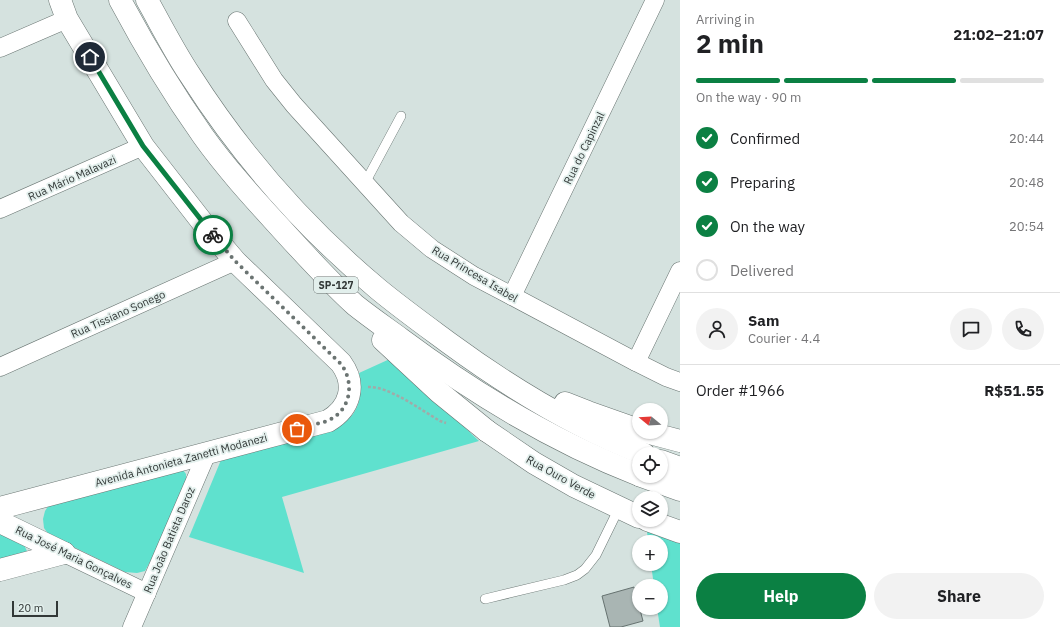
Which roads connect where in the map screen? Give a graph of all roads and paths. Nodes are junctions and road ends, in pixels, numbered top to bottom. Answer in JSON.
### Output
{"nodes":[{"id":1,"x":120,"y":0,"type":"edge"},
{"id":2,"x":147,"y":0,"type":"edge"},
{"id":3,"x":655,"y":0,"type":"edge"},
{"id":4,"x":64,"y":9,"type":"edge"},
{"id":5,"x":237,"y":21,"type":"dead end"},
{"id":6,"x":0,"y":48,"type":"edge"},
{"id":7,"x":401,"y":116,"type":"dead end"},
{"id":8,"x":143,"y":146,"type":"junction"},
{"id":9,"x":365,"y":183,"type":"junction"},
{"id":10,"x":0,"y":209,"type":"edge"},
{"id":11,"x":235,"y":261,"type":"junction"},
{"id":12,"x":680,"y":271,"type":"edge"},
{"id":13,"x":512,"y":296,"type":"junction"},
{"id":14,"x":355,"y":305,"type":"junction"},
{"id":15,"x":636,"y":362,"type":"junction"},
{"id":16,"x":0,"y":367,"type":"edge"},
{"id":17,"x":488,"y":371,"type":"junction"},
{"id":18,"x":680,"y":382,"type":"edge"},
{"id":19,"x":350,"y":391,"type":"junction"},
{"id":20,"x":453,"y":424,"type":"dead end"},
{"id":21,"x":632,"y":428,"type":"edge"},
{"id":22,"x":668,"y":438,"type":"edge"},
{"id":23,"x":680,"y":441,"type":"edge"},
{"id":24,"x":632,"y":448,"type":"edge"},
{"id":25,"x":206,"y":453,"type":"junction"},
{"id":26,"x":668,"y":464,"type":"edge"},
{"id":27,"x":680,"y":468,"type":"edge"},
{"id":28,"x":632,"y":473,"type":"edge"},
{"id":29,"x":660,"y":483,"type":"edge"},
{"id":30,"x":680,"y":490,"type":"edge"},
{"id":31,"x":0,"y":508,"type":"edge"},
{"id":32,"x":619,"y":508,"type":"junction"},
{"id":33,"x":632,"y":514,"type":"edge"},
{"id":34,"x":0,"y":522,"type":"edge"},
{"id":35,"x":666,"y":527,"type":"edge"},
{"id":36,"x":680,"y":532,"type":"edge"},
{"id":37,"x":64,"y":553,"type":"junction"},
{"id":38,"x":0,"y":570,"type":"edge"},
{"id":39,"x":147,"y":593,"type":"junction"},
{"id":40,"x":485,"y":599,"type":"dead end"},
{"id":41,"x":132,"y":627,"type":"edge"}],
"edges":[{"from":1,"to":14,"type":"main road","number":"SP-127"},
{"from":2,"to":17,"type":"main road","number":"SP-127"},
{"from":3,"to":13,"type":"street","name":"Rua do Capinzal"},
{"from":4,"to":6,"type":"street"},
{"from":4,"to":8,"type":"main road"},
{"from":5,"to":9,"type":"street","name":"Rua Princesa Isabel"},
{"from":7,"to":9,"type":"lane"},
{"from":8,"to":10,"type":"street","name":"Rua Mário Malavazi"},
{"from":8,"to":11,"type":"main road"},
{"from":9,"to":13,"type":"street","name":"Rua Princesa Isabel"},
{"from":11,"to":16,"type":"street","name":"Rua Tissiano Sonego"},
{"from":11,"to":19,"type":"main road"},
{"from":12,"to":15,"type":"street"},
{"from":13,"to":15,"type":"street","name":"Rua Princesa Isabel"},
{"from":14,"to":28,"type":"main road","number":"SP-127"},
{"from":14,"to":32,"type":"main road","name":"Rua Ouro Verde"},
{"from":15,"to":18,"type":"street","name":"Rua Princesa Isabel"},
{"from":17,"to":21,"type":"main road"},
{"from":17,"to":24,"type":"main road","number":"SP-127"},
{"from":19,"to":20,"type":"path"},
{"from":19,"to":25,"type":"main road","name":"Avenida Antonieta Zanetti Modanezi"},
{"from":22,"to":23,"type":"main road"},
{"from":25,"to":31,"type":"main road","name":"Avenida Antonieta Zanetti Modanezi"},
{"from":25,"to":39,"type":"street","name":"Rua João Batista Daroz"},
{"from":26,"to":27,"type":"main road"},
{"from":29,"to":30,"type":"main road","number":"SP-127"},
{"from":32,"to":33,"type":"main road","name":"Rua Ouro Verde"},
{"from":32,"to":40,"type":"lane"},
{"from":34,"to":37,"type":"main road","name":"Rua José Maria Gonçalves"},
{"from":35,"to":36,"type":"main road"},
{"from":37,"to":38,"type":"main road"},
{"from":37,"to":39,"type":"street","name":"Rua José Maria Gonçalves"},
{"from":39,"to":41,"type":"street","name":"Rua João Batista Daroz"}]}
